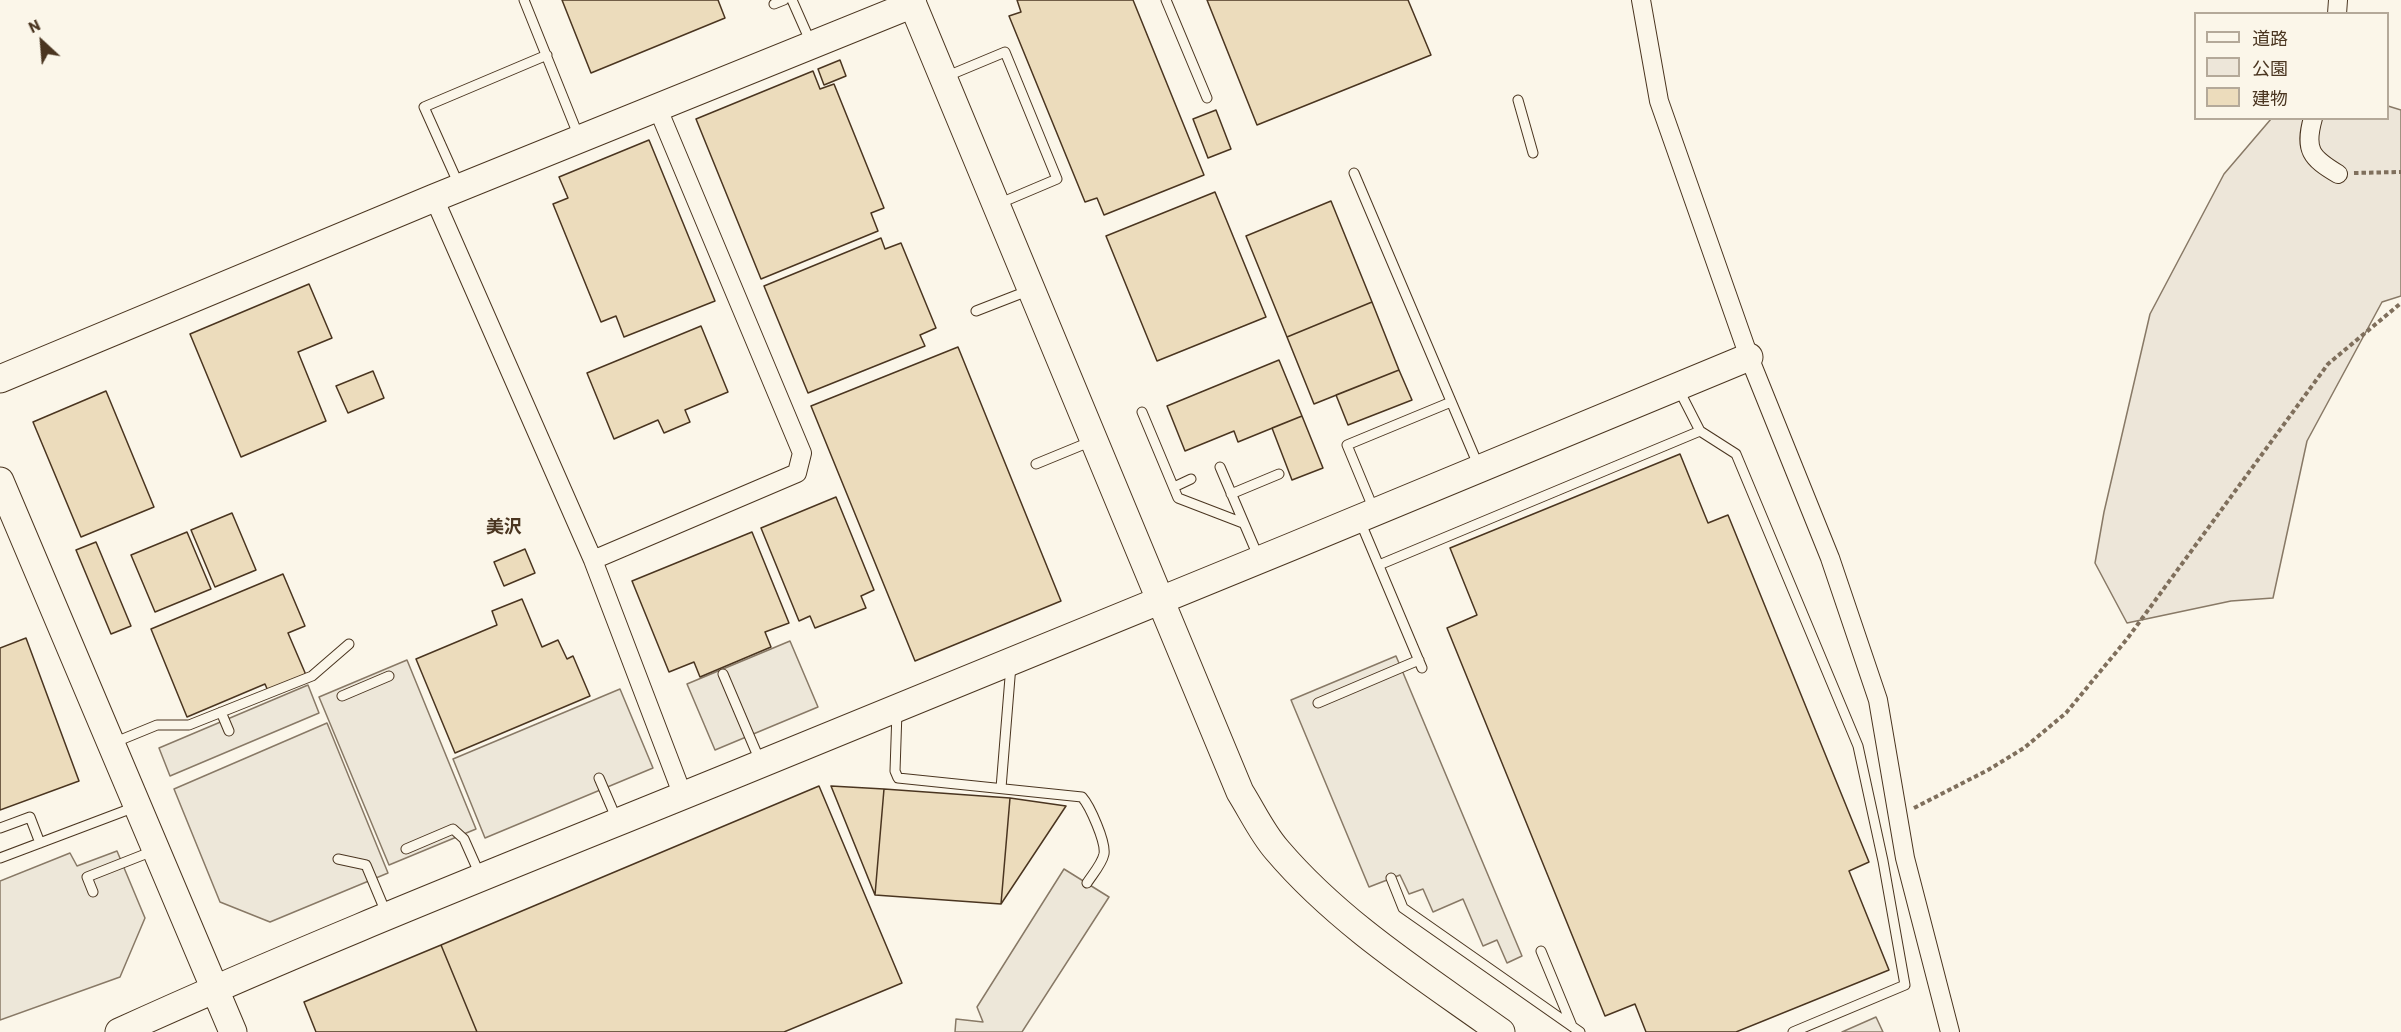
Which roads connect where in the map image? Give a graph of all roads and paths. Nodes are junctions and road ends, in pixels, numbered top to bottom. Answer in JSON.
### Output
{"nodes":[{"id":1,"x":524,"y":0,"type":"edge"},
{"id":2,"x":784,"y":0,"type":"edge"},
{"id":3,"x":792,"y":0,"type":"edge"},
{"id":4,"x":1166,"y":0,"type":"edge"},
{"id":5,"x":1641,"y":0,"type":"edge"},
{"id":6,"x":916,"y":1,"type":"edge"},
{"id":7,"x":774,"y":4,"type":"dead end"},
{"id":8,"x":812,"y":46,"type":"junction"},
{"id":9,"x":546,"y":55,"type":"junction"},
{"id":10,"x":943,"y":78,"type":"junction"},
{"id":11,"x":1207,"y":98,"type":"dead end"},
{"id":12,"x":1518,"y":100,"type":"dead end"},
{"id":13,"x":658,"y":109,"type":"junction"},
{"id":14,"x":2312,"y":120,"type":"edge"},
{"id":15,"x":580,"y":139,"type":"junction"},
{"id":16,"x":1533,"y":153,"type":"dead end"},
{"id":17,"x":2401,"y":172,"type":"edge"},
{"id":18,"x":1354,"y":173,"type":"dead end"},
{"id":19,"x":2338,"y":174,"type":"joint"},
{"id":20,"x":460,"y":187,"type":"junction"},
{"id":21,"x":434,"y":198,"type":"junction"},
{"id":22,"x":995,"y":205,"type":"junction"},
{"id":23,"x":1030,"y":290,"type":"junction"},
{"id":24,"x":2401,"y":303,"type":"edge"},
{"id":25,"x":976,"y":311,"type":"dead end"},
{"id":26,"x":1749,"y":357,"type":"junction"},
{"id":27,"x":0,"y":379,"type":"edge"},
{"id":28,"x":1677,"y":387,"type":"junction"},
{"id":29,"x":1452,"y":402,"type":"junction"},
{"id":30,"x":1142,"y":412,"type":"dead end"},
{"id":31,"x":1700,"y":431,"type":"junction"},
{"id":32,"x":1093,"y":441,"type":"junction"},
{"id":33,"x":1036,"y":464,"type":"dead end"},
{"id":34,"x":1220,"y":468,"type":"dead end"},
{"id":35,"x":1480,"y":470,"type":"junction"},
{"id":36,"x":1279,"y":474,"type":"dead end"},
{"id":37,"x":1191,"y":479,"type":"dead end"},
{"id":38,"x":0,"y":481,"type":"edge"},
{"id":39,"x":1174,"y":487,"type":"junction"},
{"id":40,"x":1231,"y":494,"type":"junction"},
{"id":41,"x":1368,"y":517,"type":"junction"},
{"id":42,"x":1244,"y":523,"type":"junction"},
{"id":43,"x":593,"y":560,"type":"junction"},
{"id":44,"x":1260,"y":562,"type":"junction"},
{"id":45,"x":1379,"y":565,"type":"junction"},
{"id":46,"x":1159,"y":600,"type":"junction"},
{"id":47,"x":349,"y":644,"type":"dead end"},
{"id":48,"x":1011,"y":660,"type":"junction"},
{"id":49,"x":723,"y":674,"type":"dead end"},
{"id":50,"x":389,"y":676,"type":"dead end"},
{"id":51,"x":342,"y":696,"type":"dead end"},
{"id":52,"x":1318,"y":703,"type":"dead end"},
{"id":53,"x":897,"y":709,"type":"junction"},
{"id":54,"x":221,"y":712,"type":"junction"},
{"id":55,"x":229,"y":731,"type":"dead end"},
{"id":56,"x":111,"y":744,"type":"junction"},
{"id":57,"x":761,"y":764,"type":"junction"},
{"id":58,"x":599,"y":778,"type":"dead end"},
{"id":59,"x":1001,"y":788,"type":"junction"},
{"id":60,"x":683,"y":796,"type":"junction"},
{"id":61,"x":137,"y":806,"type":"junction"},
{"id":62,"x":1898,"y":816,"type":"junction"},
{"id":63,"x":617,"y":822,"type":"junction"},
{"id":64,"x":0,"y":828,"type":"edge"},
{"id":65,"x":40,"y":843,"type":"junction"},
{"id":66,"x":406,"y":849,"type":"dead end"},
{"id":67,"x":156,"y":850,"type":"junction"},
{"id":68,"x":0,"y":858,"type":"edge"},
{"id":69,"x":338,"y":860,"type":"dead end"},
{"id":70,"x":1391,"y":878,"type":"dead end"},
{"id":71,"x":482,"y":879,"type":"junction"},
{"id":72,"x":1087,"y":883,"type":"dead end"},
{"id":73,"x":93,"y":892,"type":"dead end"},
{"id":74,"x":388,"y":917,"type":"junction"},
{"id":75,"x":1540,"y":951,"type":"dead end"},
{"id":76,"x":215,"y":990,"type":"junction"},
{"id":77,"x":1816,"y":1028,"type":"edge"},
{"id":78,"x":1576,"y":1029,"type":"edge"},
{"id":79,"x":119,"y":1032,"type":"edge"},
{"id":80,"x":233,"y":1032,"type":"edge"},
{"id":81,"x":1501,"y":1032,"type":"edge"},
{"id":82,"x":1793,"y":1032,"type":"edge"},
{"id":83,"x":1950,"y":1032,"type":"edge"}],
"edges":[{"from":1,"to":9,"type":"lane"},
{"from":2,"to":7,"type":"lane"},
{"from":3,"to":8,"type":"lane"},
{"from":4,"to":11,"type":"lane"},
{"from":5,"to":26,"type":"street"},
{"from":6,"to":8,"type":"street"},
{"from":6,"to":10,"type":"street"},
{"from":8,"to":13,"type":"street"},
{"from":9,"to":15,"type":"lane"},
{"from":9,"to":20,"type":"lane"},
{"from":10,"to":22,"type":"street"},
{"from":10,"to":22,"type":"lane"},
{"from":12,"to":16,"type":"lane"},
{"from":13,"to":15,"type":"street"},
{"from":13,"to":43,"type":"street"},
{"from":14,"to":19,"type":"street"},
{"from":15,"to":20,"type":"street"},
{"from":17,"to":19,"type":"path"},
{"from":18,"to":29,"type":"lane"},
{"from":20,"to":21,"type":"street"},
{"from":21,"to":27,"type":"street"},
{"from":21,"to":43,"type":"street"},
{"from":22,"to":23,"type":"street"},
{"from":23,"to":25,"type":"lane"},
{"from":23,"to":32,"type":"street"},
{"from":24,"to":62,"type":"path"},
{"from":26,"to":28,"type":"street"},
{"from":26,"to":62,"type":"street"},
{"from":28,"to":31,"type":"lane"},
{"from":28,"to":35,"type":"street"},
{"from":29,"to":35,"type":"lane"},
{"from":29,"to":41,"type":"lane"},
{"from":30,"to":39,"type":"lane"},
{"from":31,"to":45,"type":"lane"},
{"from":31,"to":77,"type":"lane"},
{"from":32,"to":33,"type":"lane"},
{"from":32,"to":46,"type":"street"},
{"from":34,"to":40,"type":"lane"},
{"from":35,"to":41,"type":"street"},
{"from":36,"to":40,"type":"lane"},
{"from":37,"to":39,"type":"lane"},
{"from":38,"to":56,"type":"street"},
{"from":39,"to":42,"type":"lane"},
{"from":40,"to":42,"type":"lane"},
{"from":41,"to":44,"type":"street"},
{"from":41,"to":45,"type":"lane"},
{"from":42,"to":44,"type":"lane"},
{"from":43,"to":60,"type":"street"},
{"from":44,"to":46,"type":"street"},
{"from":45,"to":52,"type":"lane"},
{"from":46,"to":48,"type":"street"},
{"from":46,"to":81,"type":"street"},
{"from":47,"to":54,"type":"lane"},
{"from":48,"to":53,"type":"street"},
{"from":48,"to":59,"type":"lane"},
{"from":49,"to":57,"type":"lane"},
{"from":50,"to":51,"type":"lane"},
{"from":53,"to":57,"type":"street"},
{"from":53,"to":59,"type":"lane"},
{"from":54,"to":55,"type":"lane"},
{"from":54,"to":56,"type":"lane"},
{"from":56,"to":61,"type":"street"},
{"from":57,"to":60,"type":"street"},
{"from":58,"to":63,"type":"lane"},
{"from":59,"to":72,"type":"lane"},
{"from":60,"to":63,"type":"street"},
{"from":61,"to":65,"type":"lane"},
{"from":61,"to":67,"type":"street"},
{"from":62,"to":83,"type":"street"},
{"from":63,"to":71,"type":"street"},
{"from":64,"to":65,"type":"lane"},
{"from":65,"to":68,"type":"lane"},
{"from":66,"to":71,"type":"lane"},
{"from":67,"to":73,"type":"lane"},
{"from":67,"to":76,"type":"street"},
{"from":69,"to":74,"type":"lane"},
{"from":70,"to":78,"type":"lane"},
{"from":71,"to":74,"type":"street"},
{"from":74,"to":76,"type":"street"},
{"from":75,"to":78,"type":"lane"},
{"from":76,"to":79,"type":"street"},
{"from":76,"to":80,"type":"street"},
{"from":77,"to":82,"type":"lane"}]}
